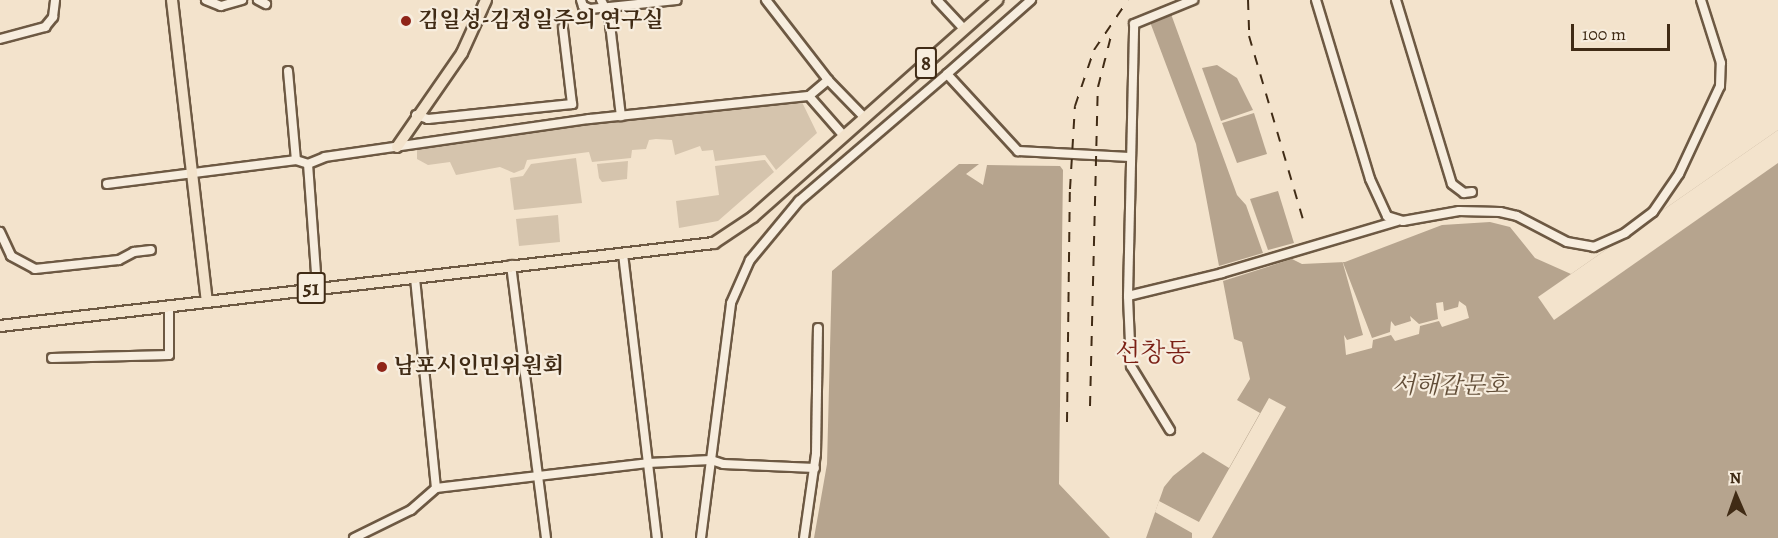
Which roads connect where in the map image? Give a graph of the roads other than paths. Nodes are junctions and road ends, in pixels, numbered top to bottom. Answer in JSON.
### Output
{"nodes":[{"id":1,"x":55,"y":0,"type":"edge"},
{"id":2,"x":172,"y":0,"type":"edge"},
{"id":3,"x":206,"y":0,"type":"edge"},
{"id":4,"x":242,"y":0,"type":"edge"},
{"id":5,"x":486,"y":0,"type":"edge"},
{"id":6,"x":581,"y":0,"type":"edge"},
{"id":7,"x":677,"y":0,"type":"edge"},
{"id":8,"x":766,"y":0,"type":"edge"},
{"id":9,"x":937,"y":0,"type":"edge"},
{"id":10,"x":997,"y":0,"type":"edge"},
{"id":11,"x":1031,"y":0,"type":"edge"},
{"id":12,"x":1193,"y":0,"type":"edge"},
{"id":13,"x":1316,"y":0,"type":"edge"},
{"id":14,"x":1396,"y":0,"type":"edge"},
{"id":15,"x":1701,"y":0,"type":"edge"},
{"id":16,"x":602,"y":3,"type":"edge"},
{"id":17,"x":563,"y":28,"type":"dead end"},
{"id":18,"x":964,"y":29,"type":"junction"},
{"id":19,"x":0,"y":39,"type":"edge"},
{"id":20,"x":288,"y":71,"type":"dead end"},
{"id":21,"x":947,"y":74,"type":"junction"},
{"id":22,"x":828,"y":80,"type":"junction"},
{"id":23,"x":809,"y":96,"type":"junction"},
{"id":24,"x":416,"y":115,"type":"junction"},
{"id":25,"x":621,"y":116,"type":"junction"},
{"id":26,"x":865,"y":118,"type":"junction"},
{"id":27,"x":854,"y":127,"type":"joint"},
{"id":28,"x":844,"y":136,"type":"junction"},
{"id":29,"x":397,"y":147,"type":"junction"},
{"id":30,"x":1130,"y":157,"type":"junction"},
{"id":31,"x":296,"y":160,"type":"junction"},
{"id":32,"x":308,"y":164,"type":"junction"},
{"id":33,"x":192,"y":172,"type":"junction"},
{"id":34,"x":107,"y":184,"type":"dead end"},
{"id":35,"x":1472,"y":192,"type":"dead end"},
{"id":36,"x":1398,"y":221,"type":"junction"},
{"id":37,"x":0,"y":232,"type":"edge"},
{"id":38,"x":151,"y":250,"type":"dead end"},
{"id":39,"x":622,"y":254,"type":"junction"},
{"id":40,"x":510,"y":265,"type":"junction"},
{"id":41,"x":416,"y":278,"type":"junction"},
{"id":42,"x":317,"y":287,"type":"junction"},
{"id":43,"x":1128,"y":296,"type":"junction"},
{"id":44,"x":207,"y":301,"type":"junction"},
{"id":45,"x":169,"y":306,"type":"junction"},
{"id":46,"x":0,"y":326,"type":"edge"},
{"id":47,"x":818,"y":328,"type":"dead end"},
{"id":48,"x":52,"y":358,"type":"dead end"},
{"id":49,"x":1170,"y":430,"type":"dead end"},
{"id":50,"x":711,"y":460,"type":"junction"},
{"id":51,"x":648,"y":463,"type":"junction"},
{"id":52,"x":815,"y":468,"type":"junction"},
{"id":53,"x":538,"y":476,"type":"junction"},
{"id":54,"x":436,"y":488,"type":"junction"},
{"id":55,"x":354,"y":538,"type":"edge"},
{"id":56,"x":546,"y":538,"type":"edge"},
{"id":57,"x":657,"y":538,"type":"edge"},
{"id":58,"x":701,"y":538,"type":"edge"},
{"id":59,"x":804,"y":538,"type":"edge"}],
"edges":[{"from":1,"to":19,"type":"street"},
{"from":2,"to":33,"type":"main road"},
{"from":3,"to":4,"type":"street"},
{"from":5,"to":24,"type":"main road"},
{"from":6,"to":16,"type":"street"},
{"from":7,"to":16,"type":"street"},
{"from":8,"to":22,"type":"street"},
{"from":9,"to":18,"type":"street"},
{"from":10,"to":18,"type":"main road","number":"8"},
{"from":11,"to":21,"type":"street"},
{"from":12,"to":30,"type":"street"},
{"from":13,"to":36,"type":"street"},
{"from":14,"to":35,"type":"street"},
{"from":15,"to":36,"type":"street"},
{"from":16,"to":25,"type":"street"},
{"from":17,"to":24,"type":"street"},
{"from":18,"to":26,"type":"main road","number":"8"},
{"from":20,"to":31,"type":"street"},
{"from":21,"to":30,"type":"street"},
{"from":21,"to":50,"type":"street"},
{"from":22,"to":23,"type":"street"},
{"from":22,"to":26,"type":"street"},
{"from":23,"to":25,"type":"street"},
{"from":23,"to":28,"type":"street"},
{"from":24,"to":29,"type":"main road"},
{"from":25,"to":29,"type":"street"},
{"from":26,"to":27,"type":"main road","number":"8"},
{"from":27,"to":28,"type":"main road","number":"51"},
{"from":28,"to":39,"type":"main road","number":"51"},
{"from":29,"to":32,"type":"street"},
{"from":30,"to":43,"type":"street"},
{"from":31,"to":32,"type":"street"},
{"from":31,"to":33,"type":"street"},
{"from":32,"to":42,"type":"street"},
{"from":33,"to":34,"type":"street"},
{"from":33,"to":44,"type":"main road"},
{"from":36,"to":43,"type":"street"},
{"from":37,"to":38,"type":"street"},
{"from":39,"to":40,"type":"main road","number":"51"},
{"from":39,"to":51,"type":"street"},
{"from":40,"to":41,"type":"main road","number":"51"},
{"from":40,"to":53,"type":"street"},
{"from":41,"to":42,"type":"main road","number":"51"},
{"from":41,"to":54,"type":"street"},
{"from":42,"to":44,"type":"main road","number":"51"},
{"from":43,"to":49,"type":"street"},
{"from":44,"to":45,"type":"main road","number":"51"},
{"from":45,"to":46,"type":"main road","number":"51"},
{"from":45,"to":48,"type":"street"},
{"from":47,"to":52,"type":"street"},
{"from":50,"to":51,"type":"street"},
{"from":50,"to":52,"type":"street"},
{"from":50,"to":58,"type":"street"},
{"from":51,"to":53,"type":"street"},
{"from":51,"to":57,"type":"street"},
{"from":52,"to":59,"type":"street"},
{"from":53,"to":54,"type":"street"},
{"from":53,"to":56,"type":"street"},
{"from":54,"to":55,"type":"street"}]}
